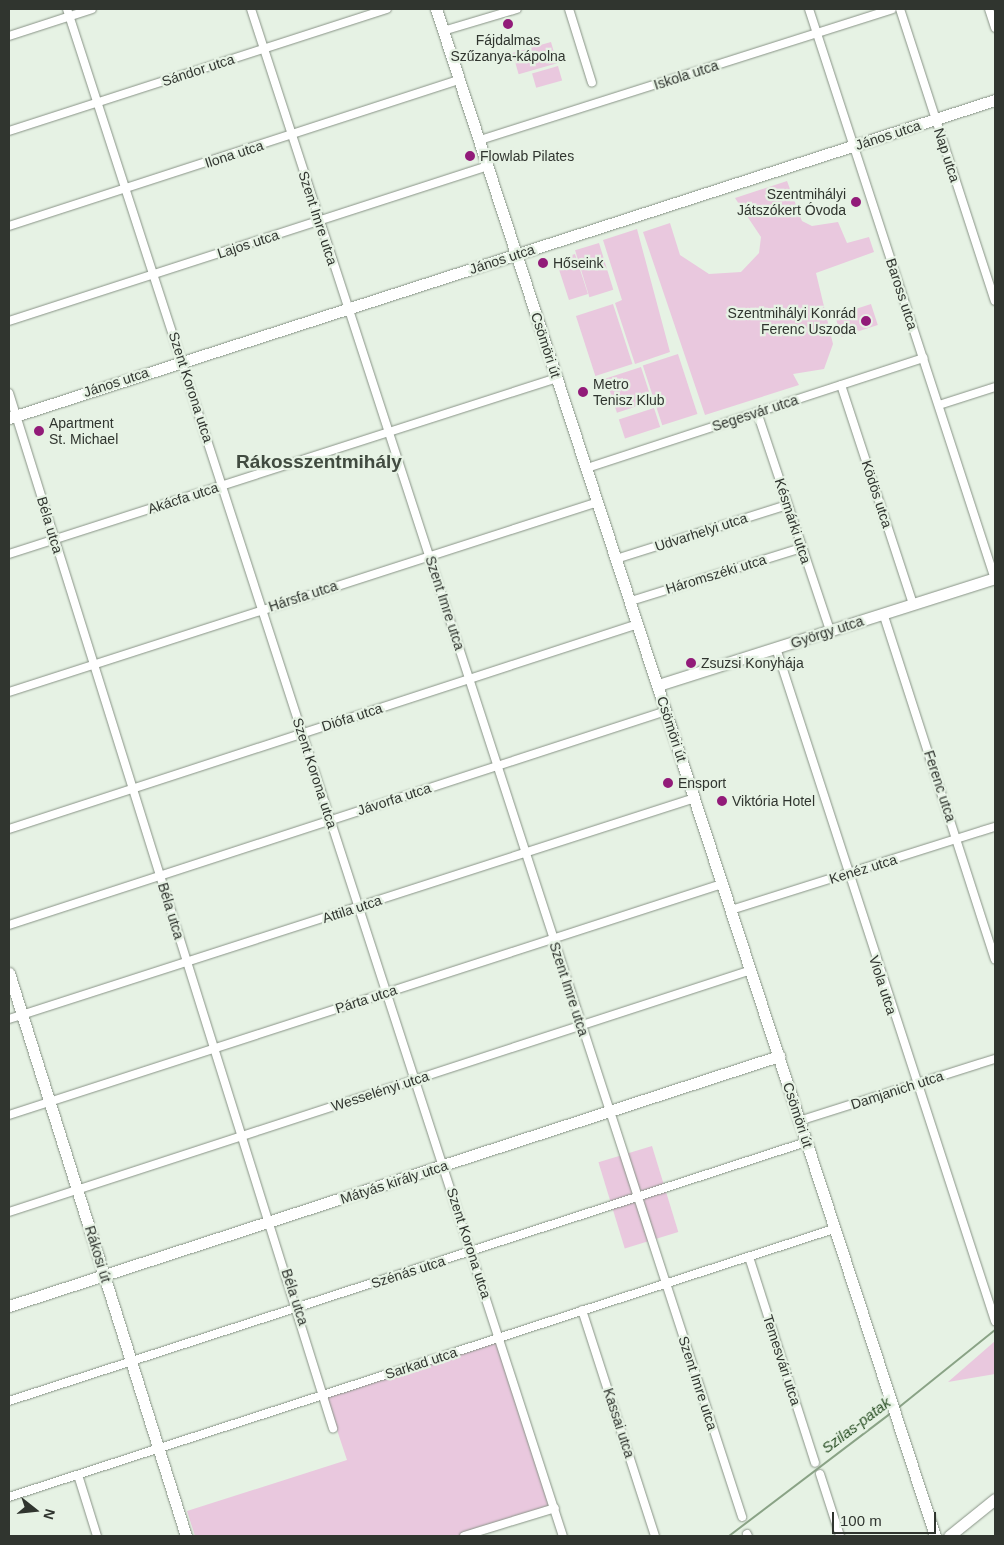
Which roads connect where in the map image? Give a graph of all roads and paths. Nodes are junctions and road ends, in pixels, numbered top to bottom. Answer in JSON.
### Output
{"nodes":[{"id":1,"x":92,"y":9,"type":"edge"},
{"id":2,"x":251,"y":9,"type":"edge"},
{"id":3,"x":386,"y":9,"type":"edge"},
{"id":4,"x":436,"y":9,"type":"edge"},
{"id":5,"x":517,"y":9,"type":"edge"},
{"id":6,"x":569,"y":9,"type":"edge"},
{"id":7,"x":809,"y":9,"type":"edge"},
{"id":8,"x":892,"y":9,"type":"edge"},
{"id":9,"x":900,"y":9,"type":"edge"},
{"id":10,"x":989,"y":9,"type":"edge"},
{"id":11,"x":68,"y":12,"type":"edge"},
{"id":12,"x":995,"y":28,"type":"edge"},
{"id":13,"x":443,"y":31,"type":"junction"},
{"id":14,"x":817,"y":33,"type":"junction"},
{"id":15,"x":9,"y":36,"type":"edge"},
{"id":16,"x":264,"y":49,"type":"junction"},
{"id":17,"x":459,"y":80,"type":"junction"},
{"id":18,"x":592,"y":83,"type":"dead end"},
{"id":19,"x":995,"y":100,"type":"edge"},
{"id":20,"x":97,"y":103,"type":"junction"},
{"id":21,"x":936,"y":120,"type":"junction"},
{"id":22,"x":9,"y":131,"type":"edge"},
{"id":23,"x":291,"y":135,"type":"junction"},
{"id":24,"x":480,"y":140,"type":"junction"},
{"id":25,"x":854,"y":146,"type":"junction"},
{"id":26,"x":488,"y":166,"type":"junction"},
{"id":27,"x":125,"y":190,"type":"junction"},
{"id":28,"x":320,"y":221,"type":"junction"},
{"id":29,"x":9,"y":226,"type":"edge"},
{"id":30,"x":516,"y":254,"type":"junction"},
{"id":31,"x":154,"y":274,"type":"junction"},
{"id":32,"x":995,"y":301,"type":"edge"},
{"id":33,"x":348,"y":308,"type":"junction"},
{"id":34,"x":9,"y":321,"type":"edge"},
{"id":35,"x":923,"y":358,"type":"junction"},
{"id":36,"x":183,"y":360,"type":"junction"},
{"id":37,"x":557,"y":378,"type":"junction"},
{"id":38,"x":841,"y":385,"type":"junction"},
{"id":39,"x":995,"y":387,"type":"edge"},
{"id":40,"x":9,"y":393,"type":"edge"},
{"id":41,"x":939,"y":406,"type":"junction"},
{"id":42,"x":757,"y":412,"type":"junction"},
{"id":43,"x":12,"y":416,"type":"edge"},
{"id":44,"x":389,"y":431,"type":"junction"},
{"id":45,"x":587,"y":468,"type":"junction"},
{"id":46,"x":222,"y":485,"type":"junction"},
{"id":47,"x":598,"y":502,"type":"junction"},
{"id":48,"x":787,"y":505,"type":"junction"},
{"id":49,"x":55,"y":539,"type":"junction"},
{"id":50,"x":801,"y":548,"type":"junction"},
{"id":51,"x":9,"y":554,"type":"edge"},
{"id":52,"x":429,"y":556,"type":"junction"},
{"id":53,"x":616,"y":559,"type":"junction"},
{"id":54,"x":995,"y":578,"type":"edge"},
{"id":55,"x":631,"y":601,"type":"junction"},
{"id":56,"x":913,"y":604,"type":"junction"},
{"id":57,"x":262,"y":609,"type":"junction"},
{"id":58,"x":883,"y":613,"type":"junction"},
{"id":59,"x":638,"y":624,"type":"junction"},
{"id":60,"x":830,"y":630,"type":"junction"},
{"id":61,"x":776,"y":648,"type":"junction"},
{"id":62,"x":94,"y":664,"type":"junction"},
{"id":63,"x":469,"y":679,"type":"junction"},
{"id":64,"x":658,"y":685,"type":"junction"},
{"id":65,"x":9,"y":692,"type":"edge"},
{"id":66,"x":666,"y":711,"type":"junction"},
{"id":67,"x":302,"y":733,"type":"junction"},
{"id":68,"x":497,"y":765,"type":"junction"},
{"id":69,"x":133,"y":788,"type":"junction"},
{"id":70,"x":694,"y":798,"type":"junction"},
{"id":71,"x":330,"y":820,"type":"junction"},
{"id":72,"x":995,"y":827,"type":"edge"},
{"id":73,"x":9,"y":829,"type":"edge"},
{"id":74,"x":958,"y":840,"type":"junction"},
{"id":75,"x":525,"y":852,"type":"junction"},
{"id":76,"x":847,"y":874,"type":"junction"},
{"id":77,"x":159,"y":876,"type":"junction"},
{"id":78,"x":722,"y":884,"type":"junction"},
{"id":79,"x":358,"y":907,"type":"junction"},
{"id":80,"x":731,"y":910,"type":"junction"},
{"id":81,"x":9,"y":925,"type":"edge"},
{"id":82,"x":552,"y":939,"type":"junction"},
{"id":83,"x":995,"y":959,"type":"edge"},
{"id":84,"x":186,"y":962,"type":"junction"},
{"id":85,"x":750,"y":970,"type":"junction"},
{"id":86,"x":9,"y":973,"type":"edge"},
{"id":87,"x":386,"y":993,"type":"junction"},
{"id":88,"x":22,"y":1015,"type":"junction"},
{"id":89,"x":9,"y":1020,"type":"edge"},
{"id":90,"x":581,"y":1025,"type":"junction"},
{"id":91,"x":214,"y":1048,"type":"junction"},
{"id":92,"x":779,"y":1056,"type":"junction"},
{"id":93,"x":995,"y":1058,"type":"edge"},
{"id":94,"x":414,"y":1080,"type":"junction"},
{"id":95,"x":915,"y":1084,"type":"junction"},
{"id":96,"x":50,"y":1102,"type":"junction"},
{"id":97,"x":609,"y":1112,"type":"junction"},
{"id":98,"x":9,"y":1115,"type":"edge"},
{"id":99,"x":799,"y":1121,"type":"junction"},
{"id":100,"x":243,"y":1135,"type":"junction"},
{"id":101,"x":806,"y":1142,"type":"junction"},
{"id":102,"x":444,"y":1166,"type":"junction"},
{"id":103,"x":77,"y":1189,"type":"junction"},
{"id":104,"x":637,"y":1198,"type":"junction"},
{"id":105,"x":9,"y":1212,"type":"edge"},
{"id":106,"x":270,"y":1222,"type":"junction"},
{"id":107,"x":834,"y":1229,"type":"junction"},
{"id":108,"x":471,"y":1252,"type":"junction"},
{"id":109,"x":750,"y":1257,"type":"junction"},
{"id":110,"x":104,"y":1275,"type":"junction"},
{"id":111,"x":665,"y":1284,"type":"junction"},
{"id":112,"x":9,"y":1306,"type":"edge"},
{"id":113,"x":299,"y":1308,"type":"junction"},
{"id":114,"x":582,"y":1310,"type":"junction"},
{"id":115,"x":994,"y":1321,"type":"edge"},
{"id":116,"x":498,"y":1338,"type":"junction"},
{"id":117,"x":131,"y":1363,"type":"junction"},
{"id":118,"x":325,"y":1394,"type":"junction"},
{"id":119,"x":9,"y":1401,"type":"edge"},
{"id":120,"x":333,"y":1428,"type":"dead end"},
{"id":121,"x":158,"y":1449,"type":"junction"},
{"id":122,"x":815,"y":1463,"type":"dead end"},
{"id":123,"x":820,"y":1474,"type":"dead end"},
{"id":124,"x":78,"y":1475,"type":"junction"},
{"id":125,"x":9,"y":1497,"type":"edge"},
{"id":126,"x":995,"y":1499,"type":"edge"},
{"id":127,"x":555,"y":1508,"type":"junction"},
{"id":128,"x":742,"y":1517,"type":"dead end"},
{"id":129,"x":487,"y":1533,"type":"edge"},
{"id":130,"x":97,"y":1536,"type":"edge"},
{"id":131,"x":186,"y":1536,"type":"edge"},
{"id":132,"x":464,"y":1536,"type":"edge"},
{"id":133,"x":563,"y":1536,"type":"edge"},
{"id":134,"x":655,"y":1536,"type":"edge"},
{"id":135,"x":840,"y":1536,"type":"edge"},
{"id":136,"x":934,"y":1536,"type":"edge"},
{"id":137,"x":949,"y":1536,"type":"edge"}],
"edges":[{"from":1,"to":11,"type":"street"},
{"from":2,"to":16,"type":"street","name":"Szent Imre utca"},
{"from":3,"to":16,"type":"street","name":"Sándor utca"},
{"from":4,"to":13,"type":"main road","name":"Csömöri út"},
{"from":5,"to":13,"type":"street"},
{"from":6,"to":18,"type":"street"},
{"from":7,"to":14,"type":"street","name":"Baross utca"},
{"from":8,"to":14,"type":"street","name":"Iskola utca"},
{"from":9,"to":21,"type":"street","name":"Nap utca"},
{"from":10,"to":12,"type":"street"},
{"from":11,"to":15,"type":"street"},
{"from":11,"to":20,"type":"street","name":"Szent Korona utca"},
{"from":13,"to":17,"type":"main road","name":"Csömöri út"},
{"from":14,"to":24,"type":"street","name":"Iskola utca"},
{"from":14,"to":25,"type":"street","name":"Baross utca"},
{"from":16,"to":20,"type":"street","name":"Sándor utca"},
{"from":16,"to":23,"type":"street","name":"Szent Imre utca"},
{"from":17,"to":23,"type":"street","name":"Ilona utca"},
{"from":17,"to":24,"type":"main road","name":"Csömöri út"},
{"from":19,"to":21,"type":"main road","name":"János utca"},
{"from":20,"to":22,"type":"street","name":"Sándor utca"},
{"from":20,"to":27,"type":"street","name":"Szent Korona utca"},
{"from":21,"to":25,"type":"main road","name":"János utca"},
{"from":21,"to":32,"type":"street","name":"Nap utca"},
{"from":23,"to":27,"type":"street","name":"Ilona utca"},
{"from":23,"to":28,"type":"street","name":"Szent Imre utca"},
{"from":24,"to":26,"type":"main road","name":"Csömöri út"},
{"from":25,"to":30,"type":"main road","name":"János utca"},
{"from":25,"to":35,"type":"street","name":"Baross utca"},
{"from":26,"to":28,"type":"street","name":"Lajos utca"},
{"from":26,"to":30,"type":"main road","name":"Csömöri út"},
{"from":27,"to":29,"type":"street","name":"Ilona utca"},
{"from":27,"to":31,"type":"street","name":"Szent Korona utca"},
{"from":28,"to":31,"type":"street","name":"Lajos utca"},
{"from":28,"to":33,"type":"street","name":"Szent Imre utca"},
{"from":30,"to":33,"type":"main road","name":"János utca"},
{"from":30,"to":37,"type":"main road","name":"Csömöri út"},
{"from":31,"to":34,"type":"street","name":"Lajos utca"},
{"from":31,"to":36,"type":"street","name":"Szent Korona utca"},
{"from":33,"to":36,"type":"main road","name":"János utca"},
{"from":33,"to":44,"type":"street","name":"Szent Imre utca"},
{"from":35,"to":38,"type":"street","name":"Segesvár utca"},
{"from":35,"to":41,"type":"street","name":"Baross utca"},
{"from":36,"to":43,"type":"main road","name":"János utca"},
{"from":36,"to":46,"type":"street","name":"Szent Korona utca"},
{"from":37,"to":44,"type":"street","name":"Akácfa utca"},
{"from":37,"to":45,"type":"main road","name":"Csömöri út"},
{"from":38,"to":42,"type":"street","name":"Segesvár utca"},
{"from":38,"to":56,"type":"street","name":"Ködös utca"},
{"from":39,"to":41,"type":"street"},
{"from":40,"to":43,"type":"street","name":"Béla utca"},
{"from":41,"to":54,"type":"street","name":"Baross utca"},
{"from":42,"to":45,"type":"street","name":"Segesvár utca"},
{"from":42,"to":48,"type":"street","name":"Késmárki utca"},
{"from":43,"to":49,"type":"street","name":"Béla utca"},
{"from":44,"to":46,"type":"street","name":"Akácfa utca"},
{"from":44,"to":52,"type":"street","name":"Szent Imre utca"},
{"from":45,"to":47,"type":"main road","name":"Csömöri út"},
{"from":46,"to":49,"type":"street","name":"Akácfa utca"},
{"from":46,"to":57,"type":"street","name":"Szent Korona utca"},
{"from":47,"to":52,"type":"street","name":"Hársfa utca"},
{"from":47,"to":53,"type":"main road","name":"Csömöri út"},
{"from":48,"to":50,"type":"street","name":"Késmárki utca"},
{"from":48,"to":53,"type":"street","name":"Udvarhelyi utca"},
{"from":49,"to":51,"type":"street","name":"Akácfa utca"},
{"from":49,"to":62,"type":"street","name":"Béla utca"},
{"from":50,"to":55,"type":"street","name":"Háromszéki utca"},
{"from":50,"to":60,"type":"street","name":"Késmárki utca"},
{"from":52,"to":57,"type":"street","name":"Hársfa utca"},
{"from":52,"to":63,"type":"street","name":"Szent Imre utca"},
{"from":53,"to":55,"type":"main road","name":"Csömöri út"},
{"from":54,"to":56,"type":"main road","name":"György utca"},
{"from":55,"to":59,"type":"main road","name":"Csömöri út"},
{"from":56,"to":58,"type":"main road","name":"György utca"},
{"from":57,"to":62,"type":"street","name":"Hársfa utca"},
{"from":57,"to":67,"type":"street","name":"Szent Korona utca"},
{"from":58,"to":60,"type":"main road","name":"György utca"},
{"from":58,"to":74,"type":"street","name":"Ferenc utca"},
{"from":59,"to":63,"type":"street","name":"Diófa utca"},
{"from":59,"to":64,"type":"main road","name":"Csömöri út"},
{"from":60,"to":61,"type":"main road","name":"György utca"},
{"from":61,"to":64,"type":"main road","name":"György utca"},
{"from":61,"to":76,"type":"street","name":"Viola utca"},
{"from":62,"to":65,"type":"street","name":"Hársfa utca"},
{"from":62,"to":69,"type":"street","name":"Béla utca"},
{"from":63,"to":67,"type":"street","name":"Diófa utca"},
{"from":63,"to":68,"type":"street","name":"Szent Imre utca"},
{"from":64,"to":66,"type":"main road","name":"Csömöri út"},
{"from":66,"to":68,"type":"street","name":"Jávorfa utca"},
{"from":66,"to":70,"type":"main road","name":"Csömöri út"},
{"from":67,"to":69,"type":"street","name":"Diófa utca"},
{"from":67,"to":71,"type":"street","name":"Szent Korona utca"},
{"from":68,"to":71,"type":"street","name":"Jávorfa utca"},
{"from":68,"to":75,"type":"street","name":"Szent Imre utca"},
{"from":69,"to":73,"type":"street","name":"Diófa utca"},
{"from":69,"to":77,"type":"street","name":"Béla utca"},
{"from":70,"to":75,"type":"street","name":"Attila utca"},
{"from":70,"to":78,"type":"main road","name":"Csömöri út"},
{"from":71,"to":77,"type":"street","name":"Jávorfa utca"},
{"from":71,"to":79,"type":"street","name":"Szent Korona utca"},
{"from":72,"to":74,"type":"street","name":"Kenéz utca"},
{"from":74,"to":76,"type":"street","name":"Kenéz utca"},
{"from":74,"to":83,"type":"street","name":"Ferenc utca"},
{"from":75,"to":79,"type":"street","name":"Attila utca"},
{"from":75,"to":82,"type":"street","name":"Szent Imre utca"},
{"from":76,"to":80,"type":"street","name":"Kenéz utca"},
{"from":76,"to":95,"type":"street","name":"Viola utca"},
{"from":77,"to":81,"type":"street","name":"Jávorfa utca"},
{"from":77,"to":84,"type":"street","name":"Béla utca"},
{"from":78,"to":80,"type":"main road","name":"Csömöri út"},
{"from":78,"to":82,"type":"street","name":"Párta utca"},
{"from":79,"to":84,"type":"street","name":"Attila utca"},
{"from":79,"to":87,"type":"street","name":"Szent Korona utca"},
{"from":80,"to":85,"type":"main road","name":"Csömöri út"},
{"from":82,"to":87,"type":"street","name":"Párta utca"},
{"from":82,"to":90,"type":"street","name":"Szent Imre utca"},
{"from":84,"to":88,"type":"street","name":"Attila utca"},
{"from":84,"to":91,"type":"street","name":"Béla utca"},
{"from":85,"to":90,"type":"street","name":"Wesselényi utca"},
{"from":85,"to":92,"type":"main road","name":"Csömöri út"},
{"from":86,"to":88,"type":"main road","name":"Rákosi út"},
{"from":87,"to":91,"type":"street","name":"Párta utca"},
{"from":87,"to":94,"type":"street","name":"Szent Korona utca"},
{"from":88,"to":89,"type":"street","name":"Attila utca"},
{"from":88,"to":96,"type":"main road","name":"Rákosi út"},
{"from":90,"to":94,"type":"street","name":"Wesselényi utca"},
{"from":90,"to":97,"type":"street","name":"Szent Imre utca"},
{"from":91,"to":96,"type":"street","name":"Párta utca"},
{"from":91,"to":100,"type":"street","name":"Béla utca"},
{"from":92,"to":97,"type":"main road","name":"Mátyás király utca"},
{"from":92,"to":99,"type":"main road","name":"Csömöri út"},
{"from":93,"to":95,"type":"street","name":"Damjanich utca"},
{"from":94,"to":100,"type":"street","name":"Wesselényi utca"},
{"from":94,"to":102,"type":"street","name":"Szent Korona utca"},
{"from":95,"to":99,"type":"street","name":"Damjanich utca"},
{"from":95,"to":115,"type":"street","name":"Viola utca"},
{"from":96,"to":98,"type":"street","name":"Párta utca"},
{"from":96,"to":103,"type":"main road","name":"Rákosi út"},
{"from":97,"to":102,"type":"main road","name":"Mátyás király utca"},
{"from":97,"to":104,"type":"street","name":"Szent Imre utca"},
{"from":99,"to":101,"type":"main road","name":"Csömöri út"},
{"from":100,"to":103,"type":"street","name":"Wesselényi utca"},
{"from":100,"to":106,"type":"street","name":"Béla utca"},
{"from":101,"to":104,"type":"street","name":"Szénás utca"},
{"from":101,"to":107,"type":"main road","name":"Csömöri út"},
{"from":102,"to":106,"type":"main road","name":"Mátyás király utca"},
{"from":102,"to":108,"type":"street","name":"Szent Korona utca"},
{"from":103,"to":105,"type":"street","name":"Wesselényi utca"},
{"from":103,"to":110,"type":"main road","name":"Rákosi út"},
{"from":104,"to":108,"type":"street","name":"Szénás utca"},
{"from":104,"to":111,"type":"street","name":"Szent Imre utca"},
{"from":106,"to":110,"type":"main road","name":"Mátyás király utca"},
{"from":106,"to":113,"type":"street","name":"Béla utca"},
{"from":107,"to":109,"type":"street","name":"Sarkad utca"},
{"from":107,"to":136,"type":"main road","name":"Csömöri út"},
{"from":108,"to":113,"type":"street","name":"Szénás utca"},
{"from":108,"to":116,"type":"street","name":"Szent Korona utca"},
{"from":109,"to":111,"type":"street","name":"Sarkad utca"},
{"from":109,"to":122,"type":"street","name":"Temesvári utca"},
{"from":110,"to":112,"type":"main road","name":"Mátyás király utca"},
{"from":110,"to":117,"type":"main road","name":"Rákosi út"},
{"from":111,"to":114,"type":"street","name":"Sarkad utca"},
{"from":111,"to":128,"type":"street","name":"Szent Imre utca"},
{"from":113,"to":117,"type":"street","name":"Szénás utca"},
{"from":113,"to":118,"type":"street","name":"Béla utca"},
{"from":114,"to":116,"type":"street","name":"Sarkad utca"},
{"from":114,"to":134,"type":"street","name":"Kassai utca"},
{"from":116,"to":118,"type":"street","name":"Sarkad utca"},
{"from":116,"to":127,"type":"street","name":"Szent Korona utca"},
{"from":117,"to":119,"type":"street","name":"Szénás utca"},
{"from":117,"to":121,"type":"main road","name":"Rákosi út"},
{"from":118,"to":120,"type":"street","name":"Béla utca"},
{"from":118,"to":121,"type":"street","name":"Sarkad utca"},
{"from":121,"to":124,"type":"street","name":"Sarkad utca"},
{"from":121,"to":131,"type":"main road","name":"Rákosi út"},
{"from":123,"to":135,"type":"street"},
{"from":124,"to":125,"type":"street","name":"Sarkad utca"},
{"from":124,"to":130,"type":"street"},
{"from":126,"to":137,"type":"main road"},
{"from":127,"to":129,"type":"street"},
{"from":127,"to":133,"type":"street","name":"Szent Korona utca"},
{"from":129,"to":132,"type":"street"}]}
